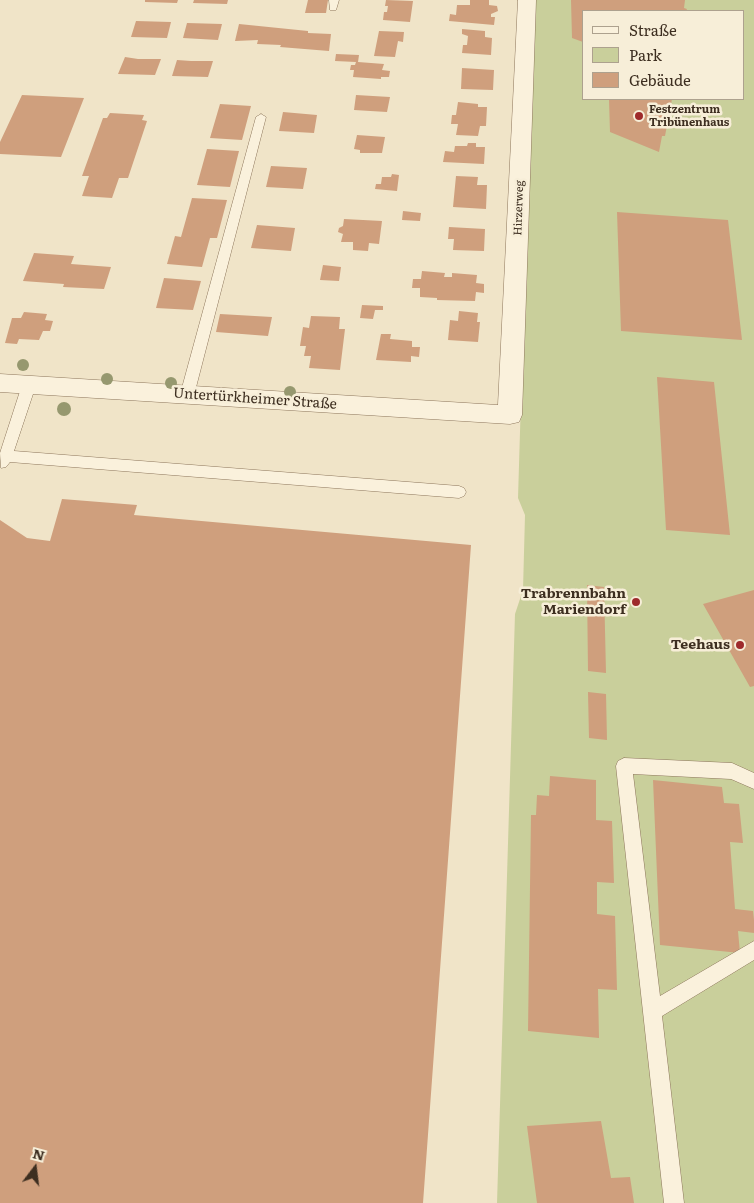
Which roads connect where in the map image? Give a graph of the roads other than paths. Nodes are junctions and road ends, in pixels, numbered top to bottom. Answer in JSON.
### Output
{"nodes":[{"id":1,"x":527,"y":0,"type":"edge"},
{"id":2,"x":261,"y":117,"type":"dead end"},
{"id":3,"x":0,"y":383,"type":"edge"},
{"id":4,"x":29,"y":385,"type":"junction"},
{"id":5,"x":187,"y":395,"type":"junction"},
{"id":6,"x":510,"y":415,"type":"joint"},
{"id":7,"x":3,"y":460,"type":"edge"},
{"id":8,"x":459,"y":492,"type":"dead end"},
{"id":9,"x":754,"y":781,"type":"edge"},
{"id":10,"x":754,"y":950,"type":"edge"},
{"id":11,"x":652,"y":1011,"type":"junction"},
{"id":12,"x":674,"y":1203,"type":"edge"}],
"edges":[{"from":1,"to":6,"type":"street","name":"Hirzerweg"},
{"from":2,"to":5,"type":"lane"},
{"from":3,"to":4,"type":"street","name":"Untertürkheimer Straße"},
{"from":4,"to":5,"type":"street","name":"Untertürkheimer Straße"},
{"from":4,"to":7,"type":"lane"},
{"from":5,"to":6,"type":"street","name":"Untertürkheimer Straße"},
{"from":7,"to":8,"type":"lane"},
{"from":9,"to":11,"type":"lane"},
{"from":10,"to":11,"type":"lane"},
{"from":11,"to":12,"type":"lane"}]}
